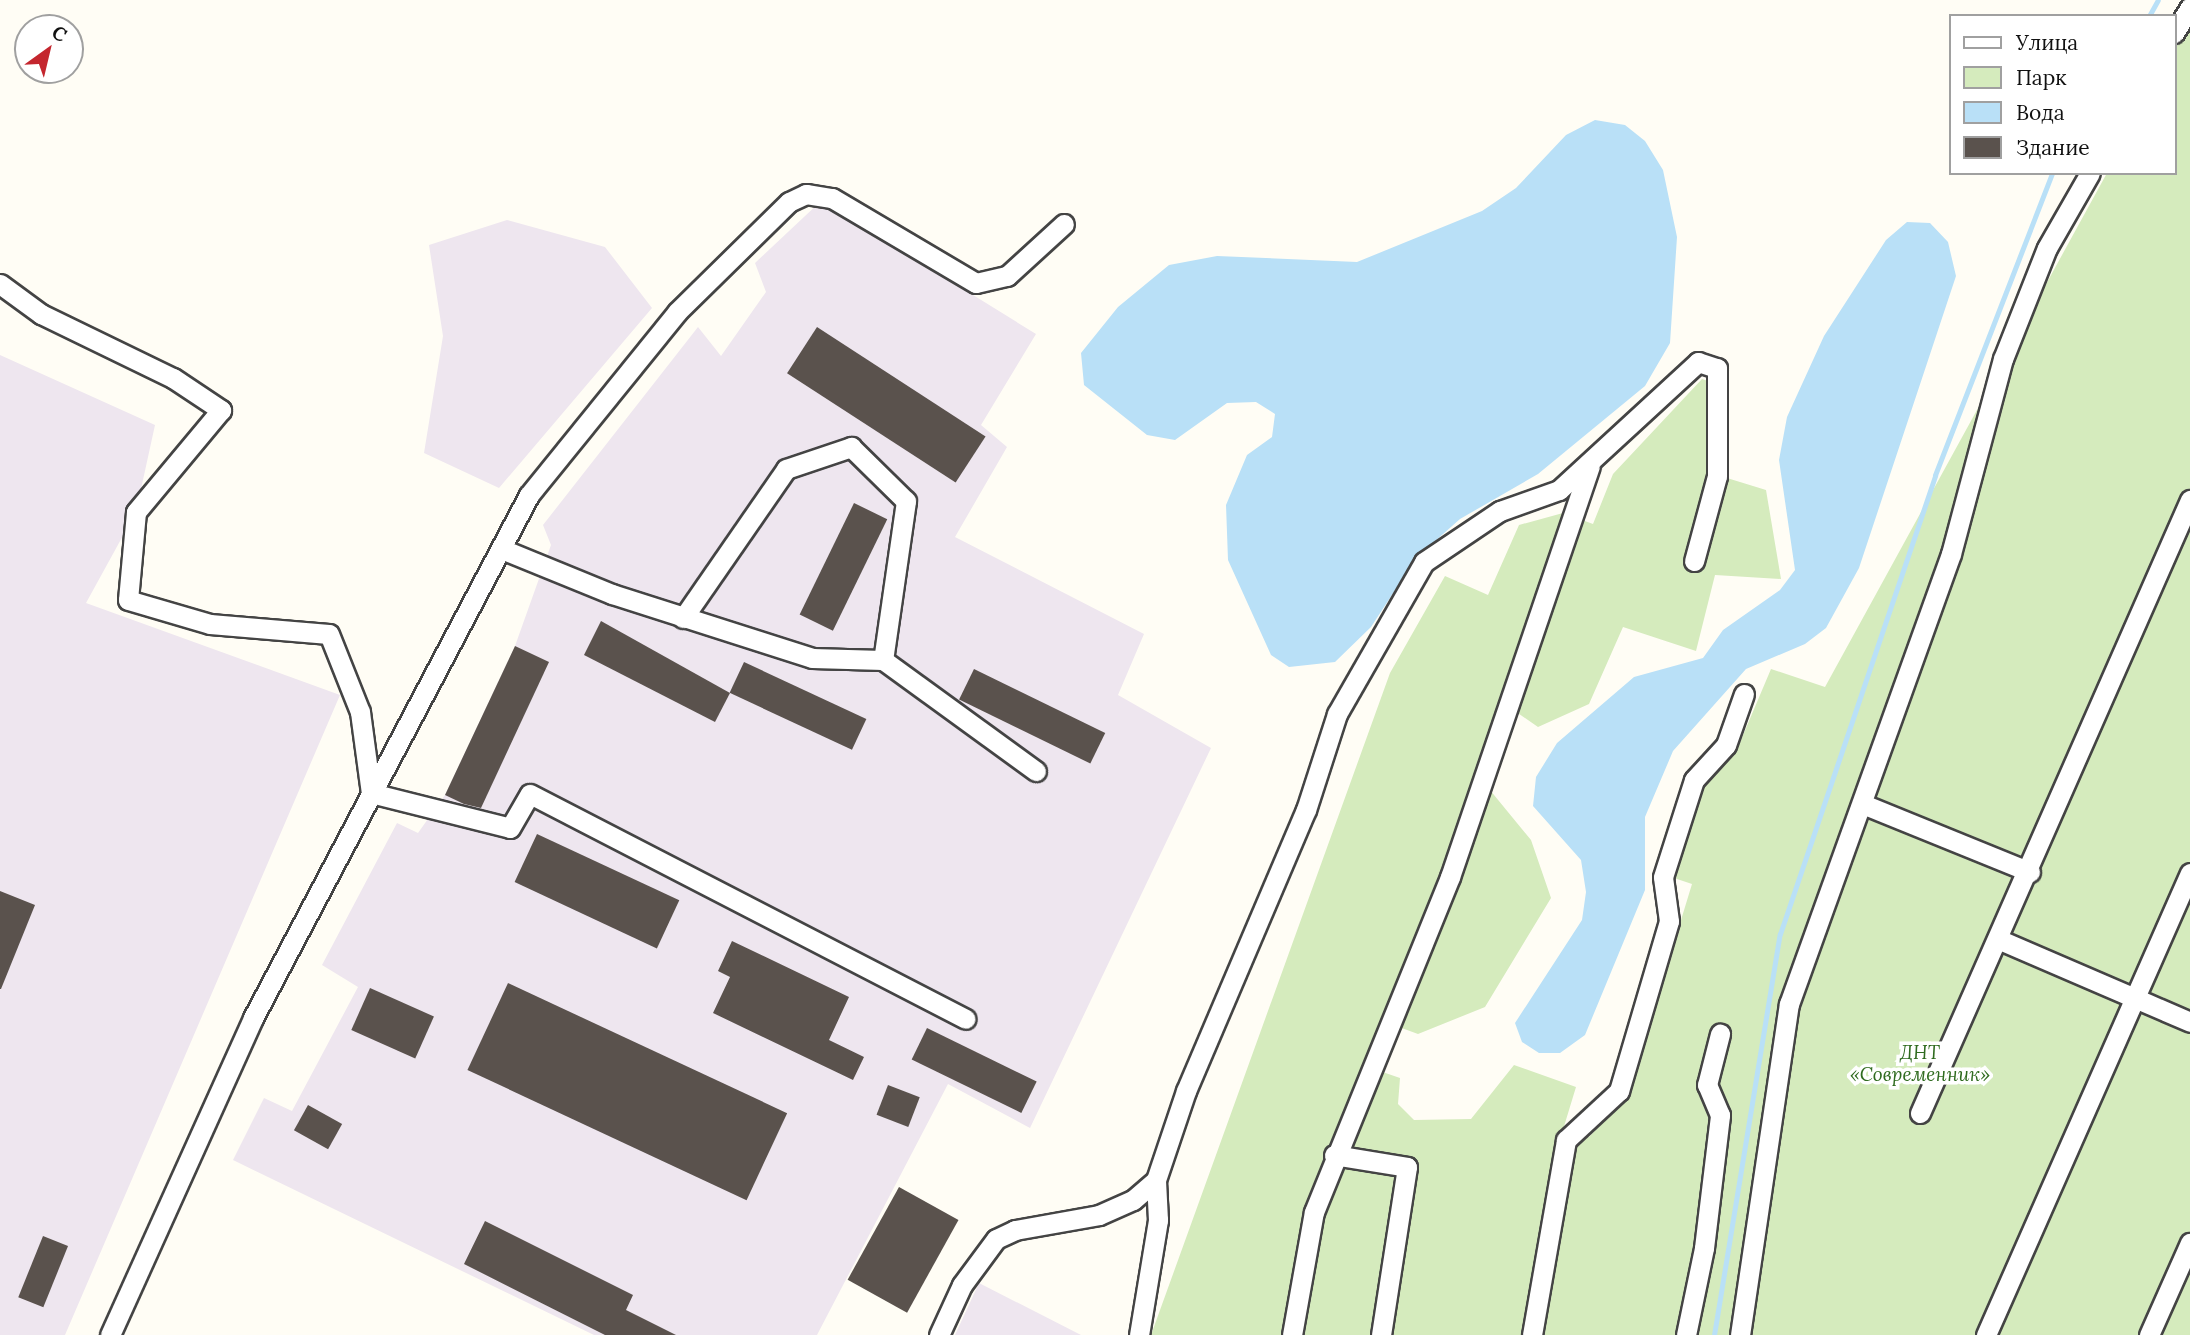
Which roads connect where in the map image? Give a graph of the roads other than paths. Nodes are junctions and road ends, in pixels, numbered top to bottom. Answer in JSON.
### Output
{"nodes":[{"id":1,"x":2190,"y":7,"type":"edge"},
{"id":2,"x":2176,"y":30,"type":"edge"},
{"id":3,"x":2089,"y":175,"type":"edge"},
{"id":4,"x":1064,"y":224,"type":"dead end"},
{"id":5,"x":0,"y":284,"type":"edge"},
{"id":6,"x":1590,"y":465,"type":"junction"},
{"id":7,"x":2190,"y":500,"type":"edge"},
{"id":8,"x":504,"y":550,"type":"junction"},
{"id":9,"x":1694,"y":561,"type":"dead end"},
{"id":10,"x":683,"y":618,"type":"junction"},
{"id":11,"x":883,"y":660,"type":"junction"},
{"id":12,"x":1744,"y":694,"type":"dead end"},
{"id":13,"x":1036,"y":771,"type":"dead end"},
{"id":14,"x":371,"y":793,"type":"junction"},
{"id":15,"x":1865,"y":805,"type":"junction"},
{"id":16,"x":2030,"y":872,"type":"junction"},
{"id":17,"x":2190,"y":873,"type":"edge"},
{"id":18,"x":2000,"y":940,"type":"junction"},
{"id":19,"x":2135,"y":998,"type":"junction"},
{"id":20,"x":965,"y":1019,"type":"dead end"},
{"id":21,"x":2190,"y":1022,"type":"edge"},
{"id":22,"x":1720,"y":1034,"type":"dead end"},
{"id":23,"x":1920,"y":1113,"type":"dead end"},
{"id":24,"x":1334,"y":1155,"type":"junction"},
{"id":25,"x":1156,"y":1180,"type":"junction"},
{"id":26,"x":2190,"y":1243,"type":"edge"},
{"id":27,"x":110,"y":1335,"type":"edge"},
{"id":28,"x":939,"y":1335,"type":"edge"},
{"id":29,"x":1139,"y":1335,"type":"edge"},
{"id":30,"x":1292,"y":1335,"type":"edge"},
{"id":31,"x":1381,"y":1335,"type":"edge"},
{"id":32,"x":1532,"y":1335,"type":"edge"},
{"id":33,"x":1686,"y":1335,"type":"edge"},
{"id":34,"x":1740,"y":1335,"type":"edge"},
{"id":35,"x":1986,"y":1335,"type":"edge"},
{"id":36,"x":2149,"y":1335,"type":"edge"}],
"edges":[{"from":1,"to":2,"type":"street"},
{"from":3,"to":15,"type":"street"},
{"from":4,"to":8,"type":"street"},
{"from":5,"to":14,"type":"street"},
{"from":6,"to":9,"type":"street"},
{"from":6,"to":24,"type":"street"},
{"from":6,"to":25,"type":"street"},
{"from":7,"to":16,"type":"street"},
{"from":8,"to":10,"type":"street"},
{"from":8,"to":14,"type":"street"},
{"from":10,"to":11,"type":"street"},
{"from":10,"to":11,"type":"street"},
{"from":11,"to":13,"type":"street"},
{"from":12,"to":32,"type":"street"},
{"from":14,"to":20,"type":"street"},
{"from":14,"to":27,"type":"street"},
{"from":15,"to":16,"type":"street"},
{"from":15,"to":34,"type":"street"},
{"from":16,"to":18,"type":"street"},
{"from":17,"to":19,"type":"street"},
{"from":18,"to":19,"type":"street"},
{"from":18,"to":23,"type":"street"},
{"from":19,"to":21,"type":"street"},
{"from":19,"to":35,"type":"street"},
{"from":22,"to":33,"type":"street"},
{"from":24,"to":30,"type":"street"},
{"from":24,"to":31,"type":"street"},
{"from":25,"to":28,"type":"street"},
{"from":25,"to":29,"type":"street"},
{"from":26,"to":36,"type":"street"}]}
